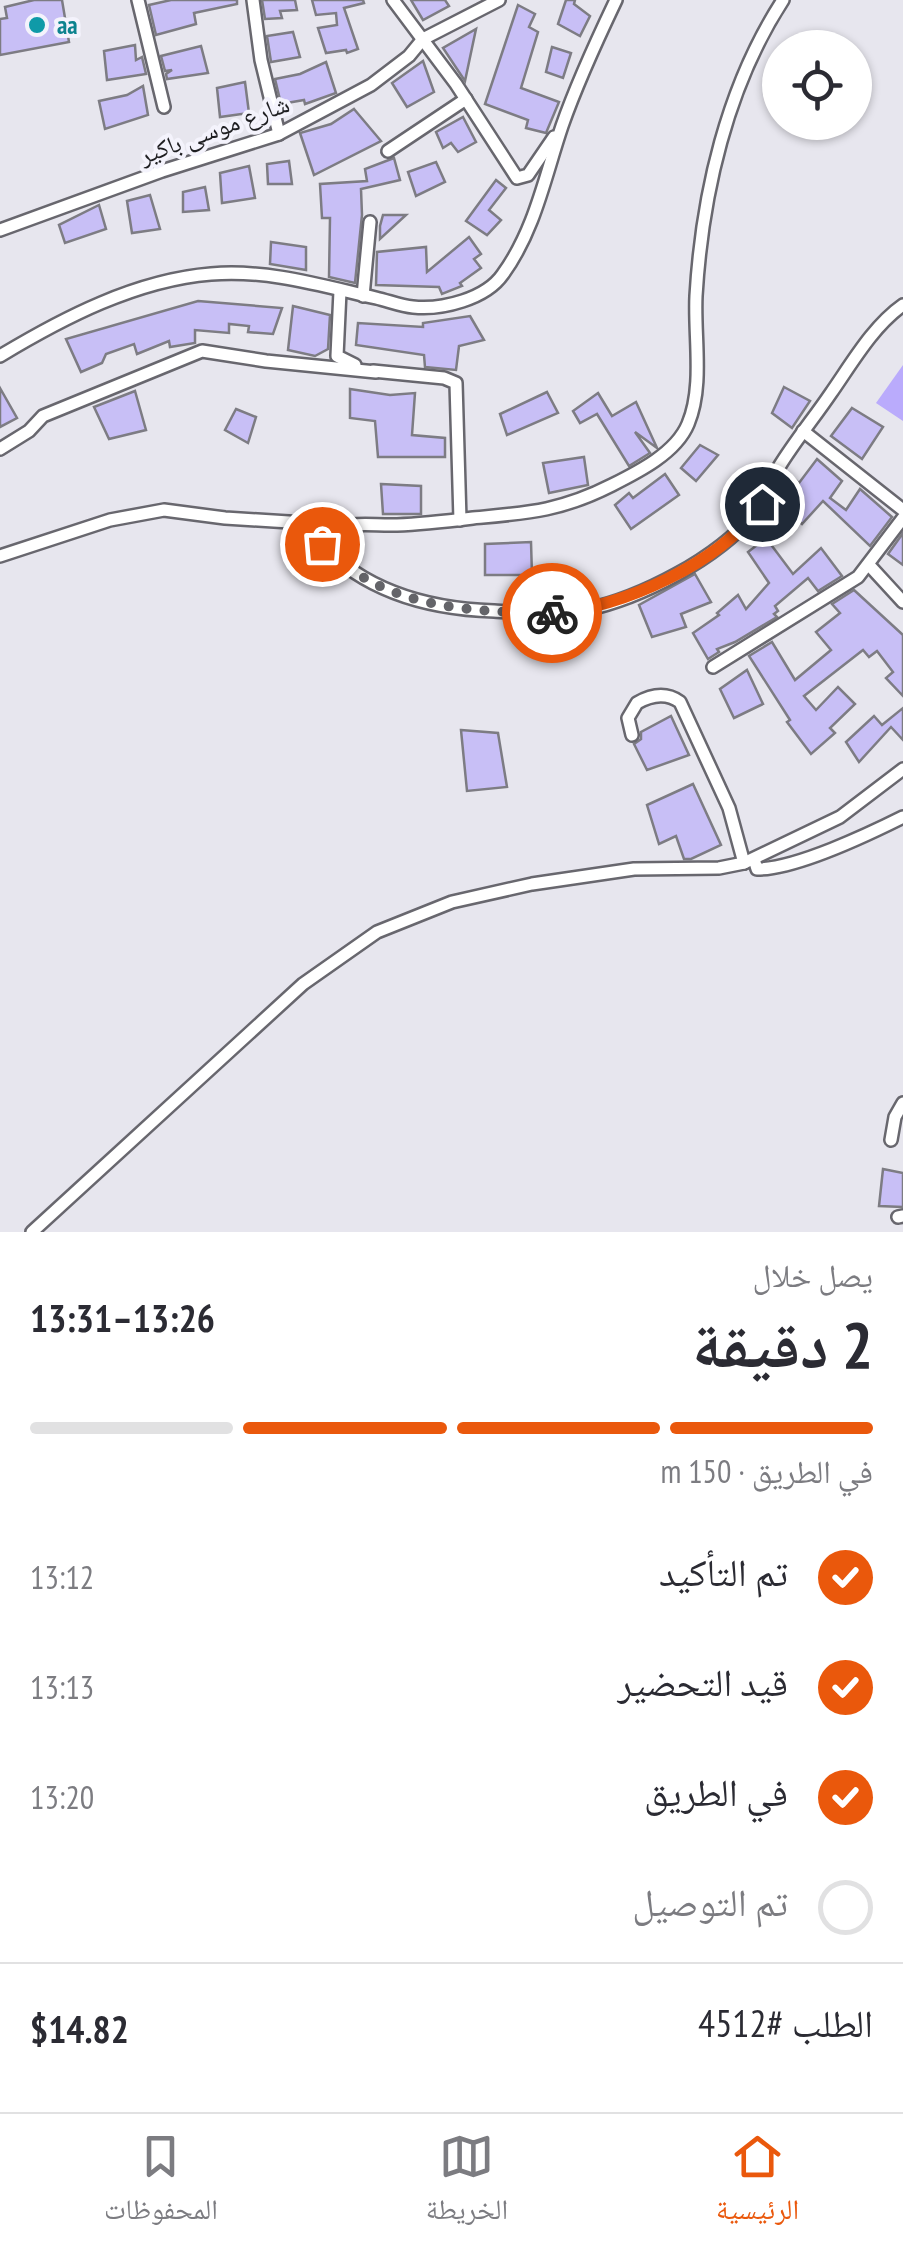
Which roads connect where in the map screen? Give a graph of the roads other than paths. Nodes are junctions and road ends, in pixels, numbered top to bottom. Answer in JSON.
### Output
{"nodes":[{"id":1,"x":138,"y":0,"type":"edge"},
{"id":2,"x":253,"y":0,"type":"edge"},
{"id":3,"x":393,"y":0,"type":"edge"},
{"id":4,"x":499,"y":0,"type":"edge"},
{"id":5,"x":616,"y":0,"type":"edge"},
{"id":6,"x":783,"y":0,"type":"edge"},
{"id":7,"x":423,"y":39,"type":"junction"},
{"id":8,"x":466,"y":99,"type":"junction"},
{"id":9,"x":164,"y":106,"type":"dead end"},
{"id":10,"x":562,"y":126,"type":"junction"},
{"id":11,"x":279,"y":134,"type":"junction"},
{"id":12,"x":388,"y":151,"type":"dead end"},
{"id":13,"x":370,"y":222,"type":"dead end"},
{"id":14,"x":0,"y":230,"type":"edge"},
{"id":15,"x":340,"y":292,"type":"junction"},
{"id":16,"x":363,"y":296,"type":"junction"},
{"id":17,"x":903,"y":305,"type":"edge"},
{"id":18,"x":0,"y":356,"type":"edge"},
{"id":19,"x":376,"y":372,"type":"junction"},
{"id":20,"x":803,"y":430,"type":"junction"},
{"id":21,"x":0,"y":449,"type":"edge"},
{"id":22,"x":903,"y":510,"type":"edge"},
{"id":23,"x":903,"y":518,"type":"edge"},
{"id":24,"x":460,"y":520,"type":"junction"},
{"id":25,"x":340,"y":526,"type":"junction"},
{"id":26,"x":0,"y":556,"type":"edge"},
{"id":27,"x":869,"y":565,"type":"junction"},
{"id":28,"x":903,"y":602,"type":"edge"},
{"id":29,"x":713,"y":667,"type":"dead end"},
{"id":30,"x":632,"y":735,"type":"dead end"},
{"id":31,"x":903,"y":769,"type":"edge"},
{"id":32,"x":903,"y":816,"type":"edge"},
{"id":33,"x":749,"y":861,"type":"junction"},
{"id":34,"x":903,"y":1103,"type":"edge"},
{"id":35,"x":891,"y":1140,"type":"dead end"},
{"id":36,"x":32,"y":1232,"type":"edge"}],
"edges":[{"from":1,"to":9,"type":"street"},
{"from":2,"to":11,"type":"street"},
{"from":3,"to":7,"type":"street"},
{"from":4,"to":7,"type":"street","name":"شارع موسى باكير"},
{"from":5,"to":10,"type":"street"},
{"from":6,"to":24,"type":"street"},
{"from":7,"to":8,"type":"street"},
{"from":7,"to":11,"type":"street","name":"شارع موسى باكير"},
{"from":8,"to":10,"type":"street"},
{"from":8,"to":12,"type":"street"},
{"from":10,"to":16,"type":"street"},
{"from":11,"to":14,"type":"street","name":"شارع موسى باكير"},
{"from":13,"to":16,"type":"street"},
{"from":15,"to":16,"type":"street"},
{"from":15,"to":18,"type":"street"},
{"from":15,"to":19,"type":"street"},
{"from":17,"to":20,"type":"street"},
{"from":19,"to":21,"type":"street"},
{"from":19,"to":24,"type":"street"},
{"from":20,"to":22,"type":"street"},
{"from":20,"to":25,"type":"street"},
{"from":23,"to":27,"type":"street"},
{"from":24,"to":25,"type":"street"},
{"from":25,"to":26,"type":"street"},
{"from":27,"to":28,"type":"street"},
{"from":27,"to":29,"type":"street"},
{"from":30,"to":33,"type":"street"},
{"from":31,"to":33,"type":"street"},
{"from":32,"to":33,"type":"street"},
{"from":33,"to":36,"type":"street"},
{"from":34,"to":35,"type":"street"}]}
